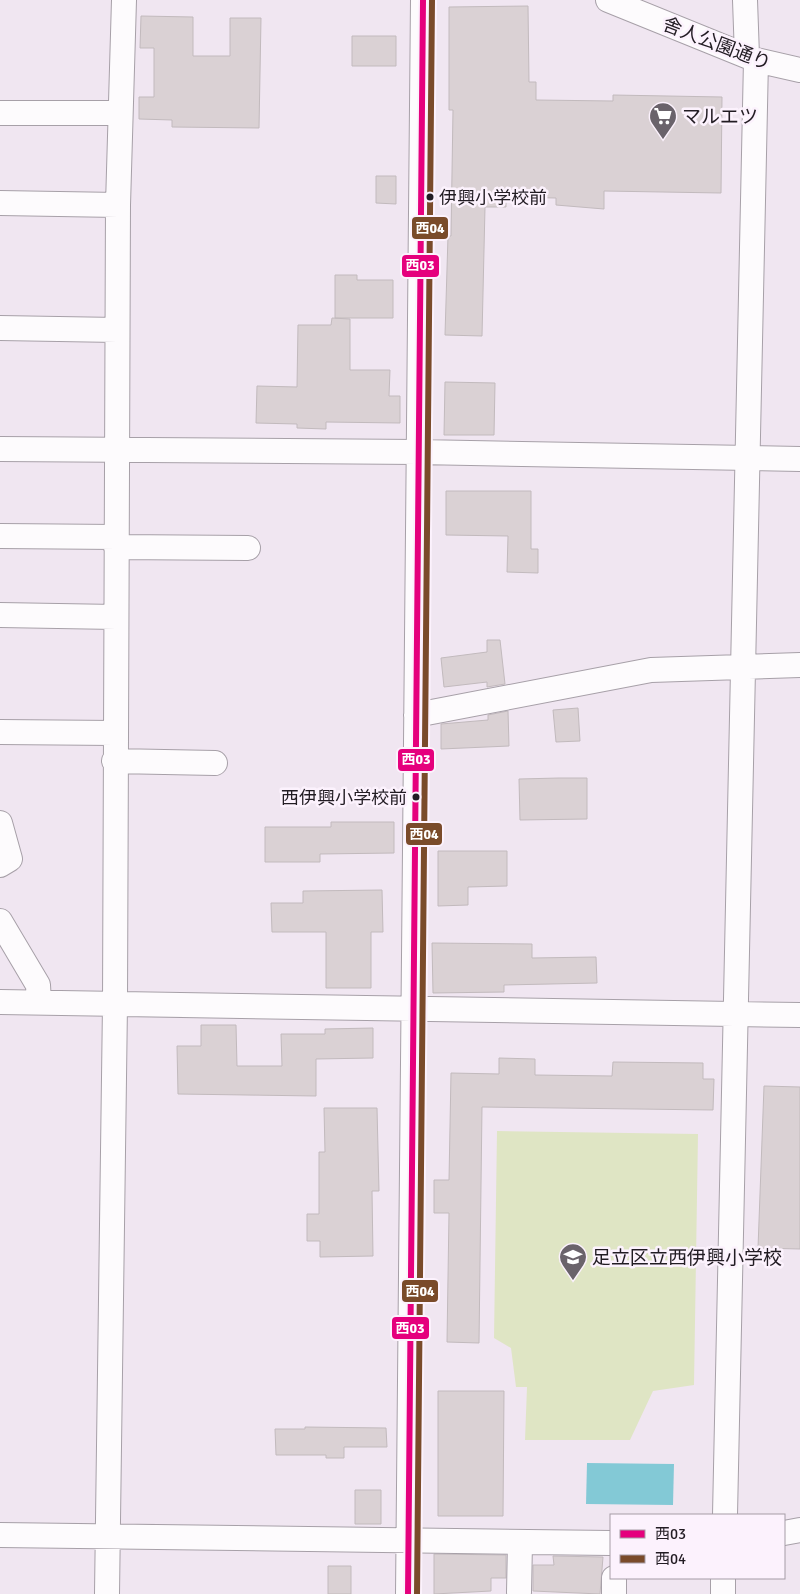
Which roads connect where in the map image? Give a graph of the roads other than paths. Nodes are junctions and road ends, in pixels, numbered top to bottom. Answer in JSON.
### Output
{"nodes":[{"id":1,"x":124,"y":0,"type":"edge"},
{"id":2,"x":423,"y":0,"type":"edge"},
{"id":3,"x":608,"y":0,"type":"edge"},
{"id":4,"x":746,"y":0,"type":"edge"},
{"id":5,"x":751,"y":58,"type":"junction"},
{"id":6,"x":800,"y":70,"type":"edge"},
{"id":7,"x":0,"y":113,"type":"edge"},
{"id":8,"x":119,"y":113,"type":"junction"},
{"id":9,"x":0,"y":203,"type":"edge"},
{"id":10,"x":118,"y":205,"type":"junction"},
{"id":11,"x":0,"y":328,"type":"edge"},
{"id":12,"x":117,"y":330,"type":"junction"},
{"id":13,"x":0,"y":449,"type":"edge"},
{"id":14,"x":117,"y":451,"type":"junction"},
{"id":15,"x":418,"y":452,"type":"junction"},
{"id":16,"x":748,"y":459,"type":"junction"},
{"id":17,"x":800,"y":459,"type":"edge"},
{"id":18,"x":0,"y":536,"type":"edge"},
{"id":19,"x":116,"y":542,"type":"junction"},
{"id":20,"x":248,"y":548,"type":"dead end"},
{"id":21,"x":0,"y":615,"type":"edge"},
{"id":22,"x":116,"y":617,"type":"junction"},
{"id":23,"x":800,"y":666,"type":"edge"},
{"id":24,"x":742,"y":668,"type":"junction"},
{"id":25,"x":416,"y":715,"type":"junction"},
{"id":26,"x":0,"y":732,"type":"edge"},
{"id":27,"x":114,"y":733,"type":"junction"},
{"id":28,"x":114,"y":761,"type":"junction"},
{"id":29,"x":215,"y":763,"type":"dead end"},
{"id":30,"x":0,"y":823,"type":"edge"},
{"id":31,"x":0,"y":865,"type":"edge"},
{"id":32,"x":0,"y":921,"type":"edge"},
{"id":33,"x":0,"y":1002,"type":"edge"},
{"id":34,"x":39,"y":1002,"type":"junction"},
{"id":35,"x":115,"y":1004,"type":"junction"},
{"id":36,"x":415,"y":1008,"type":"junction"},
{"id":37,"x":736,"y":1014,"type":"junction"},
{"id":38,"x":800,"y":1015,"type":"edge"},
{"id":39,"x":725,"y":1514,"type":"edge"},
{"id":40,"x":800,"y":1530,"type":"edge"},
{"id":41,"x":785,"y":1533,"type":"edge"},
{"id":42,"x":0,"y":1535,"type":"edge"},
{"id":43,"x":108,"y":1536,"type":"junction"},
{"id":44,"x":409,"y":1540,"type":"junction"},
{"id":45,"x":520,"y":1543,"type":"junction"},
{"id":46,"x":610,"y":1543,"type":"edge"},
{"id":47,"x":614,"y":1579,"type":"edge"},
{"id":48,"x":723,"y":1579,"type":"edge"},
{"id":49,"x":520,"y":1592,"type":"dead end"},
{"id":50,"x":107,"y":1594,"type":"edge"},
{"id":51,"x":408,"y":1594,"type":"edge"},
{"id":52,"x":614,"y":1594,"type":"edge"},
{"id":53,"x":723,"y":1594,"type":"edge"}],
"edges":[{"from":1,"to":8,"type":"street"},
{"from":2,"to":15,"type":"street"},
{"from":3,"to":5,"type":"street","name":"舎人公園通り"},
{"from":4,"to":5,"type":"street"},
{"from":5,"to":6,"type":"street","name":"舎人公園通り"},
{"from":5,"to":16,"type":"street"},
{"from":7,"to":8,"type":"street"},
{"from":8,"to":10,"type":"street"},
{"from":9,"to":10,"type":"street"},
{"from":10,"to":12,"type":"street"},
{"from":11,"to":12,"type":"street"},
{"from":12,"to":14,"type":"street"},
{"from":13,"to":14,"type":"street"},
{"from":14,"to":15,"type":"street"},
{"from":14,"to":19,"type":"street"},
{"from":15,"to":16,"type":"street"},
{"from":15,"to":25,"type":"street"},
{"from":16,"to":17,"type":"street"},
{"from":16,"to":24,"type":"street"},
{"from":18,"to":19,"type":"street"},
{"from":19,"to":20,"type":"street"},
{"from":19,"to":22,"type":"street"},
{"from":21,"to":22,"type":"street"},
{"from":22,"to":27,"type":"street"},
{"from":23,"to":24,"type":"street"},
{"from":24,"to":25,"type":"street"},
{"from":24,"to":37,"type":"street"},
{"from":25,"to":36,"type":"street"},
{"from":26,"to":27,"type":"street"},
{"from":27,"to":28,"type":"street"},
{"from":28,"to":29,"type":"street"},
{"from":28,"to":35,"type":"street"},
{"from":30,"to":31,"type":"street"},
{"from":32,"to":34,"type":"street"},
{"from":33,"to":34,"type":"street"},
{"from":34,"to":35,"type":"street"},
{"from":35,"to":36,"type":"street"},
{"from":35,"to":43,"type":"street"},
{"from":36,"to":37,"type":"street"},
{"from":36,"to":44,"type":"street"},
{"from":37,"to":38,"type":"street"},
{"from":37,"to":39,"type":"street"},
{"from":40,"to":41,"type":"street"},
{"from":42,"to":43,"type":"street"},
{"from":43,"to":44,"type":"street"},
{"from":43,"to":50,"type":"street"},
{"from":44,"to":45,"type":"street"},
{"from":44,"to":51,"type":"street"},
{"from":45,"to":46,"type":"street"},
{"from":45,"to":49,"type":"street"},
{"from":47,"to":52,"type":"street"},
{"from":48,"to":53,"type":"street"}]}
